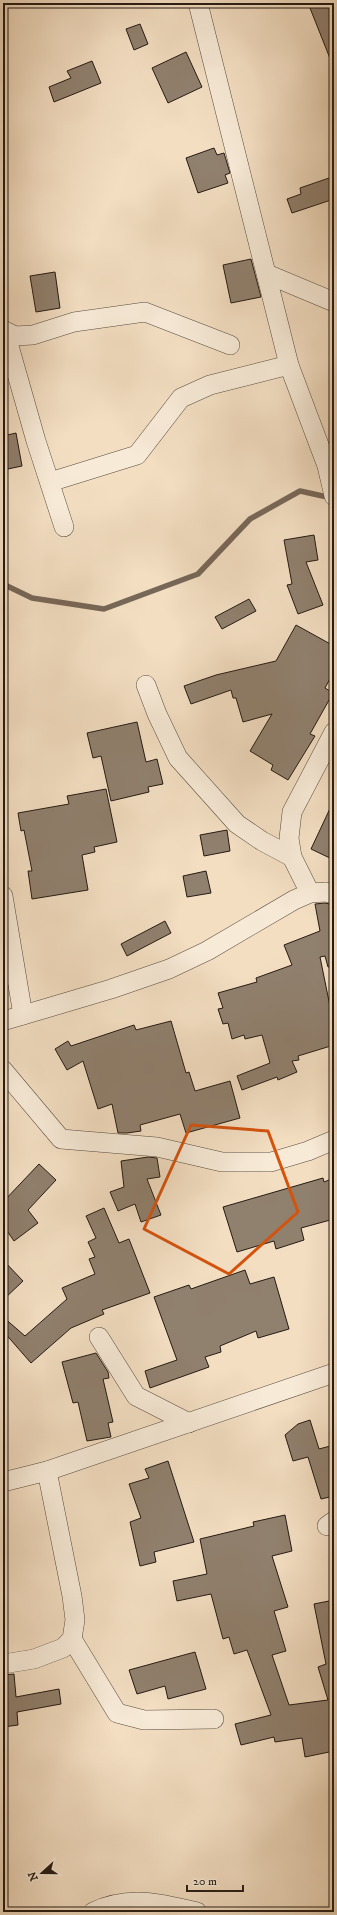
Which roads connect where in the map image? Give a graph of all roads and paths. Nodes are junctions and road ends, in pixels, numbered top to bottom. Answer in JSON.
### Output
{"nodes":[{"id":1,"x":198,"y":3,"type":"edge"},
{"id":2,"x":266,"y":274,"type":"junction"},
{"id":3,"x":334,"y":302,"type":"edge"},
{"id":4,"x":5,"y":338,"type":"edge"},
{"id":5,"x":230,"y":346,"type":"dead end"},
{"id":6,"x":289,"y":365,"type":"junction"},
{"id":7,"x":50,"y":482,"type":"junction"},
{"id":8,"x":333,"y":491,"type":"edge"},
{"id":9,"x":64,"y":527,"type":"dead end"},
{"id":10,"x":146,"y":685,"type":"dead end"},
{"id":11,"x":334,"y":732,"type":"edge"},
{"id":12,"x":292,"y":857,"type":"junction"},
{"id":13,"x":310,"y":893,"type":"junction"},
{"id":14,"x":334,"y":894,"type":"edge"},
{"id":15,"x":3,"y":896,"type":"edge"},
{"id":16,"x":23,"y":1015,"type":"junction"},
{"id":17,"x":3,"y":1021,"type":"edge"},
{"id":18,"x":3,"y":1070,"type":"edge"},
{"id":19,"x":334,"y":1140,"type":"edge"},
{"id":20,"x":99,"y":1337,"type":"dead end"},
{"id":21,"x":334,"y":1372,"type":"edge"},
{"id":22,"x":189,"y":1423,"type":"junction"},
{"id":23,"x":47,"y":1471,"type":"junction"},
{"id":24,"x":3,"y":1482,"type":"edge"},
{"id":25,"x":72,"y":1638,"type":"junction"},
{"id":26,"x":3,"y":1664,"type":"edge"},
{"id":27,"x":214,"y":1719,"type":"dead end"},
{"id":28,"x":93,"y":1912,"type":"edge"},
{"id":29,"x":197,"y":1912,"type":"edge"}],
"edges":[{"from":1,"to":2,"type":"street"},
{"from":2,"to":3,"type":"street"},
{"from":2,"to":6,"type":"street"},
{"from":4,"to":5,"type":"street"},
{"from":4,"to":7,"type":"street"},
{"from":6,"to":7,"type":"street"},
{"from":6,"to":8,"type":"street"},
{"from":7,"to":9,"type":"street"},
{"from":10,"to":12,"type":"street"},
{"from":11,"to":12,"type":"street"},
{"from":12,"to":13,"type":"street"},
{"from":13,"to":14,"type":"street"},
{"from":13,"to":16,"type":"street"},
{"from":15,"to":16,"type":"street"},
{"from":16,"to":17,"type":"street"},
{"from":18,"to":19,"type":"street"},
{"from":20,"to":22,"type":"street"},
{"from":21,"to":22,"type":"street"},
{"from":22,"to":23,"type":"street"},
{"from":23,"to":24,"type":"street"},
{"from":23,"to":25,"type":"street"},
{"from":25,"to":26,"type":"street"},
{"from":25,"to":27,"type":"street"},
{"from":28,"to":29,"type":"street"}]}
